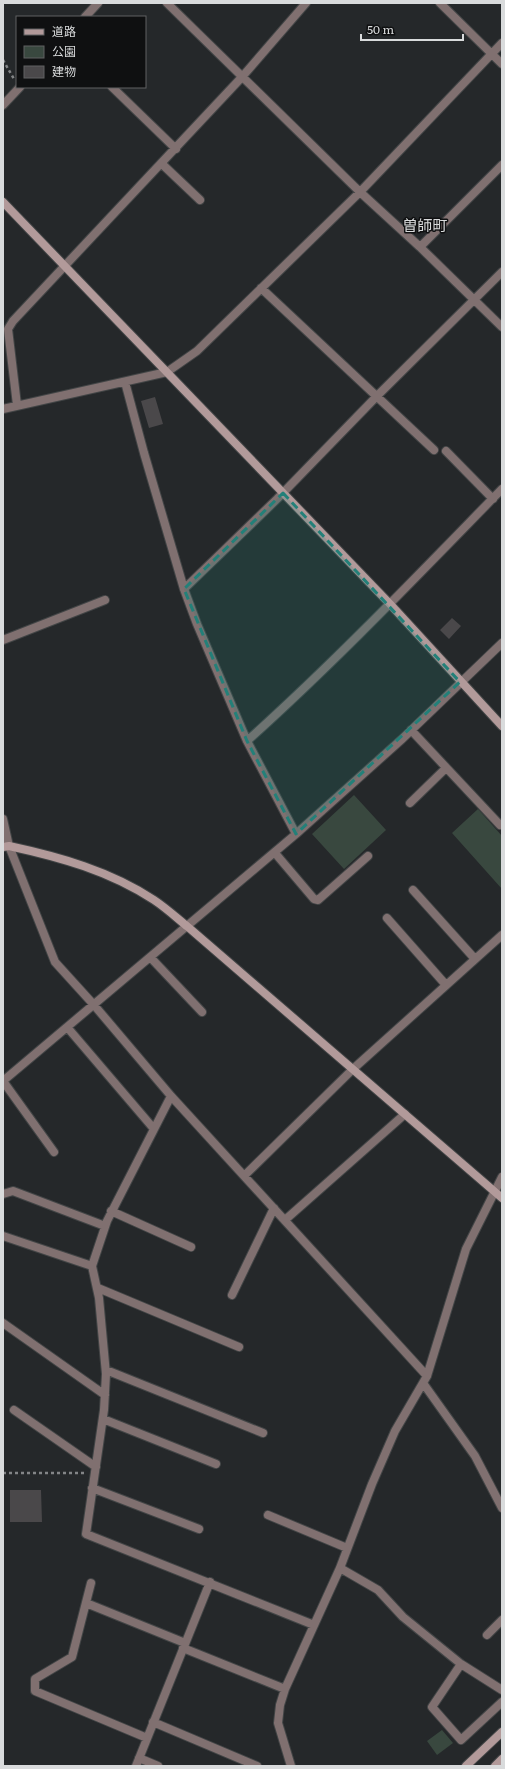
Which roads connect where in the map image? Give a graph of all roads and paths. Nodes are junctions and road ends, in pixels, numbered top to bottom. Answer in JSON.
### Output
{"nodes":[{"id":1,"x":98,"y":3,"type":"edge"},
{"id":2,"x":167,"y":3,"type":"edge"},
{"id":3,"x":306,"y":3,"type":"edge"},
{"id":4,"x":440,"y":3,"type":"edge"},
{"id":5,"x":86,"y":16,"type":"edge"},
{"id":6,"x":502,"y":43,"type":"edge"},
{"id":7,"x":492,"y":54,"type":"junction"},
{"id":8,"x":3,"y":60,"type":"edge"},
{"id":9,"x":502,"y":64,"type":"edge"},
{"id":10,"x":242,"y":77,"type":"junction"},
{"id":11,"x":16,"y":82,"type":"edge"},
{"id":12,"x":19,"y":88,"type":"edge"},
{"id":13,"x":113,"y":88,"type":"edge"},
{"id":14,"x":3,"y":105,"type":"edge"},
{"id":15,"x":176,"y":149,"type":"junction"},
{"id":16,"x":162,"y":164,"type":"junction"},
{"id":17,"x":502,"y":164,"type":"edge"},
{"id":18,"x":360,"y":192,"type":"junction"},
{"id":19,"x":200,"y":200,"type":"dead end"},
{"id":20,"x":3,"y":202,"type":"edge"},
{"id":21,"x":420,"y":247,"type":"junction"},
{"id":22,"x":66,"y":267,"type":"junction"},
{"id":23,"x":502,"y":272,"type":"edge"},
{"id":24,"x":261,"y":288,"type":"junction"},
{"id":25,"x":476,"y":300,"type":"junction"},
{"id":26,"x":502,"y":327,"type":"edge"},
{"id":27,"x":167,"y":372,"type":"junction"},
{"id":28,"x":125,"y":382,"type":"junction"},
{"id":29,"x":377,"y":396,"type":"junction"},
{"id":30,"x":17,"y":405,"type":"junction"},
{"id":31,"x":3,"y":409,"type":"edge"},
{"id":32,"x":434,"y":450,"type":"dead end"},
{"id":33,"x":446,"y":451,"type":"dead end"},
{"id":34,"x":502,"y":489,"type":"edge"},
{"id":35,"x":283,"y":493,"type":"junction"},
{"id":36,"x":493,"y":498,"type":"junction"},
{"id":37,"x":184,"y":589,"type":"junction"},
{"id":38,"x":105,"y":600,"type":"dead end"},
{"id":39,"x":390,"y":604,"type":"junction"},
{"id":40,"x":3,"y":640,"type":"edge"},
{"id":41,"x":502,"y":643,"type":"edge"},
{"id":42,"x":460,"y":682,"type":"junction"},
{"id":43,"x":502,"y":726,"type":"edge"},
{"id":44,"x":411,"y":730,"type":"junction"},
{"id":45,"x":247,"y":741,"type":"junction"},
{"id":46,"x":446,"y":768,"type":"junction"},
{"id":47,"x":410,"y":803,"type":"dead end"},
{"id":48,"x":3,"y":819,"type":"edge"},
{"id":49,"x":500,"y":826,"type":"dead end"},
{"id":50,"x":296,"y":834,"type":"junction"},
{"id":51,"x":6,"y":847,"type":"edge"},
{"id":52,"x":274,"y":853,"type":"junction"},
{"id":53,"x":368,"y":856,"type":"dead end"},
{"id":54,"x":413,"y":890,"type":"dead end"},
{"id":55,"x":387,"y":918,"type":"dead end"},
{"id":56,"x":188,"y":927,"type":"junction"},
{"id":57,"x":502,"y":935,"type":"edge"},
{"id":58,"x":151,"y":958,"type":"junction"},
{"id":59,"x":475,"y":959,"type":"junction"},
{"id":60,"x":446,"y":985,"type":"junction"},
{"id":61,"x":94,"y":1005,"type":"junction"},
{"id":62,"x":202,"y":1012,"type":"dead end"},
{"id":63,"x":67,"y":1028,"type":"junction"},
{"id":64,"x":353,"y":1069,"type":"junction"},
{"id":65,"x":3,"y":1081,"type":"edge"},
{"id":66,"x":171,"y":1096,"type":"junction"},
{"id":67,"x":405,"y":1114,"type":"junction"},
{"id":68,"x":154,"y":1129,"type":"junction"},
{"id":69,"x":54,"y":1152,"type":"dead end"},
{"id":70,"x":244,"y":1176,"type":"junction"},
{"id":71,"x":502,"y":1177,"type":"edge"},
{"id":72,"x":494,"y":1192,"type":"junction"},
{"id":73,"x":3,"y":1194,"type":"edge"},
{"id":74,"x":502,"y":1198,"type":"edge"},
{"id":75,"x":274,"y":1208,"type":"junction"},
{"id":76,"x":111,"y":1212,"type":"junction"},
{"id":77,"x":285,"y":1220,"type":"junction"},
{"id":78,"x":105,"y":1226,"type":"junction"},
{"id":79,"x":3,"y":1236,"type":"edge"},
{"id":80,"x":191,"y":1247,"type":"dead end"},
{"id":81,"x":92,"y":1266,"type":"junction"},
{"id":82,"x":98,"y":1288,"type":"junction"},
{"id":83,"x":232,"y":1295,"type":"dead end"},
{"id":84,"x":3,"y":1323,"type":"edge"},
{"id":85,"x":239,"y":1347,"type":"dead end"},
{"id":86,"x":106,"y":1370,"type":"junction"},
{"id":87,"x":425,"y":1380,"type":"junction"},
{"id":88,"x":105,"y":1395,"type":"junction"},
{"id":89,"x":14,"y":1410,"type":"dead end"},
{"id":90,"x":103,"y":1419,"type":"junction"},
{"id":91,"x":263,"y":1434,"type":"dead end"},
{"id":92,"x":216,"y":1464,"type":"dead end"},
{"id":93,"x":95,"y":1470,"type":"junction"},
{"id":94,"x":3,"y":1473,"type":"edge"},
{"id":95,"x":92,"y":1488,"type":"junction"},
{"id":96,"x":502,"y":1508,"type":"edge"},
{"id":97,"x":268,"y":1515,"type":"dead end"},
{"id":98,"x":199,"y":1529,"type":"dead end"},
{"id":99,"x":347,"y":1548,"type":"junction"},
{"id":100,"x":340,"y":1568,"type":"junction"},
{"id":101,"x":210,"y":1582,"type":"junction"},
{"id":102,"x":91,"y":1583,"type":"dead end"},
{"id":103,"x":86,"y":1603,"type":"junction"},
{"id":104,"x":502,"y":1620,"type":"edge"},
{"id":105,"x":314,"y":1625,"type":"junction"},
{"id":106,"x":487,"y":1636,"type":"dead end"},
{"id":107,"x":184,"y":1645,"type":"junction"},
{"id":108,"x":461,"y":1664,"type":"junction"},
{"id":109,"x":285,"y":1689,"type":"junction"},
{"id":110,"x":502,"y":1690,"type":"edge"},
{"id":111,"x":502,"y":1702,"type":"edge"},
{"id":112,"x":153,"y":1722,"type":"junction"},
{"id":113,"x":502,"y":1732,"type":"edge"},
{"id":114,"x":147,"y":1738,"type":"junction"},
{"id":115,"x":502,"y":1759,"type":"edge"},
{"id":116,"x":137,"y":1762,"type":"edge"},
{"id":117,"x":158,"y":1766,"type":"edge"},
{"id":118,"x":257,"y":1766,"type":"edge"},
{"id":119,"x":291,"y":1766,"type":"edge"},
{"id":120,"x":466,"y":1766,"type":"edge"},
{"id":121,"x":495,"y":1766,"type":"edge"}],
"edges":[{"from":1,"to":5,"type":"street"},
{"from":2,"to":10,"type":"street"},
{"from":3,"to":10,"type":"street"},
{"from":4,"to":7,"type":"street"},
{"from":6,"to":7,"type":"street"},
{"from":7,"to":9,"type":"street"},
{"from":7,"to":18,"type":"street"},
{"from":8,"to":11,"type":"path"},
{"from":10,"to":15,"type":"street"},
{"from":10,"to":18,"type":"street"},
{"from":12,"to":14,"type":"street"},
{"from":13,"to":15,"type":"street"},
{"from":15,"to":16,"type":"street"},
{"from":16,"to":19,"type":"street"},
{"from":16,"to":22,"type":"street"},
{"from":17,"to":21,"type":"street"},
{"from":18,"to":21,"type":"street"},
{"from":18,"to":24,"type":"street"},
{"from":20,"to":22,"type":"street"},
{"from":21,"to":25,"type":"street"},
{"from":22,"to":27,"type":"street"},
{"from":22,"to":30,"type":"street"},
{"from":23,"to":25,"type":"street"},
{"from":24,"to":27,"type":"street"},
{"from":24,"to":29,"type":"street"},
{"from":25,"to":26,"type":"street"},
{"from":25,"to":29,"type":"street"},
{"from":27,"to":28,"type":"street"},
{"from":27,"to":35,"type":"street"},
{"from":28,"to":30,"type":"street"},
{"from":28,"to":37,"type":"street"},
{"from":29,"to":32,"type":"street"},
{"from":29,"to":35,"type":"street"},
{"from":30,"to":31,"type":"street"},
{"from":33,"to":36,"type":"street"},
{"from":34,"to":36,"type":"street"},
{"from":35,"to":37,"type":"street"},
{"from":35,"to":39,"type":"street"},
{"from":36,"to":39,"type":"street"},
{"from":37,"to":45,"type":"street"},
{"from":38,"to":40,"type":"street"},
{"from":39,"to":42,"type":"street"},
{"from":39,"to":45,"type":"street"},
{"from":41,"to":42,"type":"street"},
{"from":42,"to":43,"type":"street"},
{"from":42,"to":44,"type":"street"},
{"from":44,"to":46,"type":"street"},
{"from":44,"to":50,"type":"street"},
{"from":45,"to":50,"type":"street"},
{"from":46,"to":47,"type":"street"},
{"from":46,"to":49,"type":"street"},
{"from":48,"to":51,"type":"street"},
{"from":50,"to":52,"type":"street"},
{"from":51,"to":56,"type":"street"},
{"from":51,"to":61,"type":"street"},
{"from":52,"to":53,"type":"street"},
{"from":52,"to":56,"type":"street"},
{"from":54,"to":59,"type":"street"},
{"from":55,"to":60,"type":"street"},
{"from":56,"to":58,"type":"street"},
{"from":56,"to":64,"type":"street"},
{"from":57,"to":59,"type":"street"},
{"from":58,"to":61,"type":"street"},
{"from":58,"to":62,"type":"street"},
{"from":59,"to":60,"type":"street"},
{"from":60,"to":64,"type":"street"},
{"from":61,"to":63,"type":"street"},
{"from":61,"to":66,"type":"street"},
{"from":63,"to":65,"type":"street"},
{"from":63,"to":68,"type":"street"},
{"from":64,"to":67,"type":"street"},
{"from":64,"to":70,"type":"street"},
{"from":65,"to":69,"type":"street"},
{"from":66,"to":68,"type":"street"},
{"from":66,"to":70,"type":"street"},
{"from":67,"to":72,"type":"street"},
{"from":67,"to":77,"type":"street"},
{"from":68,"to":76,"type":"street"},
{"from":70,"to":75,"type":"street"},
{"from":71,"to":72,"type":"street"},
{"from":72,"to":74,"type":"street"},
{"from":72,"to":87,"type":"street"},
{"from":73,"to":78,"type":"street"},
{"from":75,"to":77,"type":"street"},
{"from":75,"to":83,"type":"street"},
{"from":76,"to":78,"type":"street"},
{"from":76,"to":80,"type":"street"},
{"from":77,"to":87,"type":"street"},
{"from":78,"to":81,"type":"street"},
{"from":79,"to":81,"type":"street"},
{"from":81,"to":82,"type":"street"},
{"from":82,"to":85,"type":"street"},
{"from":82,"to":86,"type":"street"},
{"from":84,"to":88,"type":"street"},
{"from":86,"to":88,"type":"street"},
{"from":86,"to":91,"type":"street"},
{"from":87,"to":96,"type":"street"},
{"from":87,"to":99,"type":"street"},
{"from":88,"to":90,"type":"street"},
{"from":89,"to":93,"type":"street"},
{"from":90,"to":92,"type":"street"},
{"from":90,"to":93,"type":"street"},
{"from":93,"to":94,"type":"path"},
{"from":93,"to":95,"type":"street"},
{"from":95,"to":98,"type":"street"},
{"from":95,"to":101,"type":"street"},
{"from":97,"to":99,"type":"street"},
{"from":99,"to":100,"type":"street"},
{"from":100,"to":105,"type":"street"},
{"from":100,"to":108,"type":"street"},
{"from":101,"to":105,"type":"street"},
{"from":101,"to":107,"type":"street"},
{"from":102,"to":103,"type":"street"},
{"from":103,"to":107,"type":"street"},
{"from":103,"to":114,"type":"street"},
{"from":104,"to":106,"type":"street"},
{"from":105,"to":109,"type":"street"},
{"from":107,"to":109,"type":"street"},
{"from":107,"to":112,"type":"street"},
{"from":108,"to":110,"type":"street"},
{"from":108,"to":111,"type":"street"},
{"from":109,"to":119,"type":"street"},
{"from":112,"to":114,"type":"street"},
{"from":112,"to":118,"type":"street"},
{"from":113,"to":120,"type":"street"},
{"from":114,"to":116,"type":"street"},
{"from":115,"to":121,"type":"street"},
{"from":116,"to":117,"type":"street"}]}
